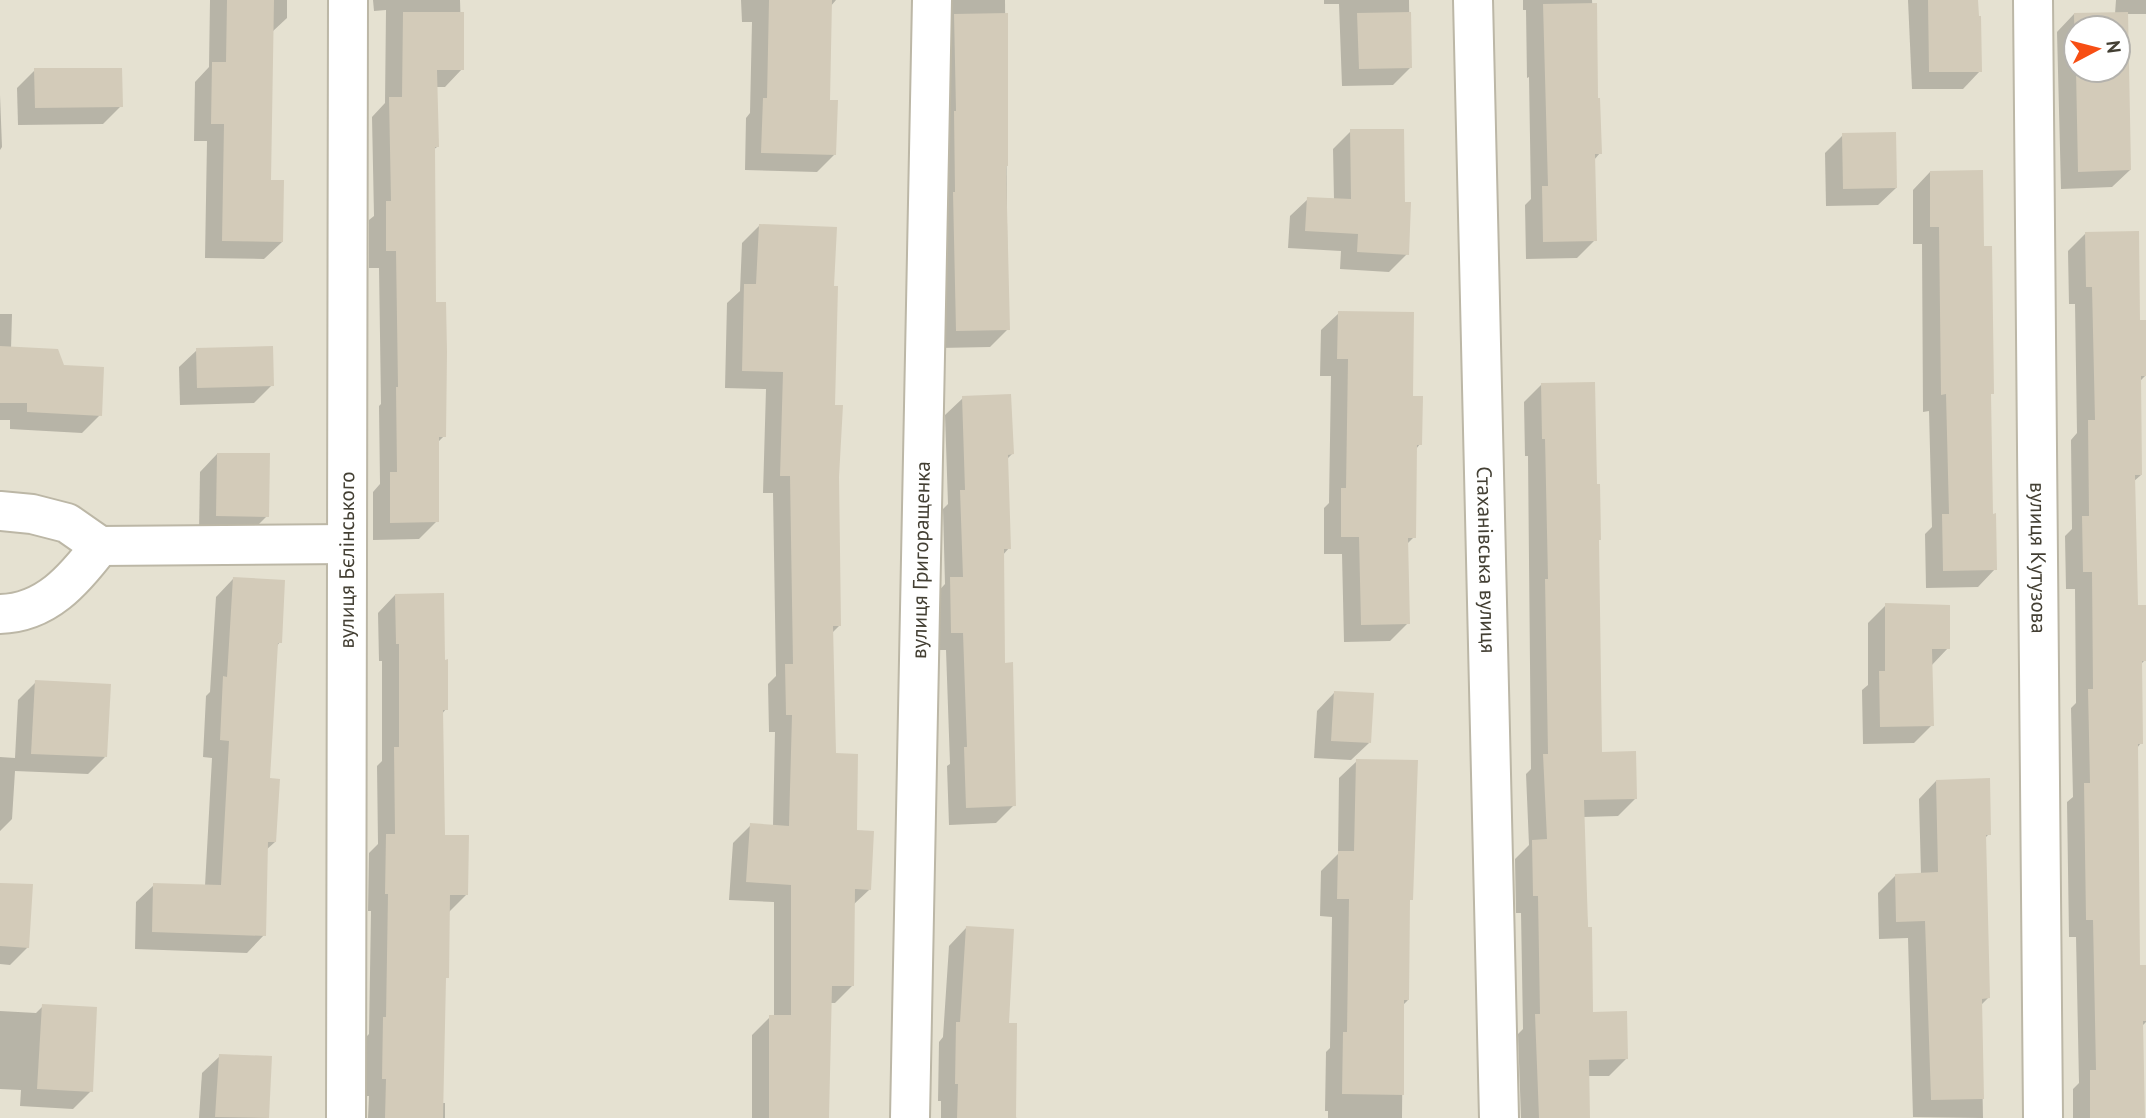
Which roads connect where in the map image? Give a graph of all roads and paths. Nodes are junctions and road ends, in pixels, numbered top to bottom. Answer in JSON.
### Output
{"nodes":[{"id":1,"x":348,"y":0,"type":"edge"},
{"id":2,"x":932,"y":0,"type":"edge"},
{"id":3,"x":1473,"y":0,"type":"edge"},
{"id":4,"x":2033,"y":0,"type":"edge"},
{"id":5,"x":0,"y":511,"type":"edge"},
{"id":6,"x":347,"y":544,"type":"junction"},
{"id":7,"x":100,"y":546,"type":"junction"},
{"id":8,"x":0,"y":614,"type":"edge"},
{"id":9,"x":346,"y":1118,"type":"edge"},
{"id":10,"x":910,"y":1118,"type":"edge"},
{"id":11,"x":1499,"y":1118,"type":"edge"},
{"id":12,"x":2043,"y":1118,"type":"edge"}],
"edges":[{"from":1,"to":6,"type":"street","name":"вулиця Бєлінського"},
{"from":2,"to":10,"type":"street","name":"вулиця Григоращенка"},
{"from":3,"to":11,"type":"street","name":"Стаханівська вулиця"},
{"from":4,"to":12,"type":"street","name":"вулиця Кутузова"},
{"from":5,"to":7,"type":"street"},
{"from":6,"to":7,"type":"street"},
{"from":6,"to":9,"type":"street","name":"вулиця Бєлінського"},
{"from":7,"to":8,"type":"street"}]}
